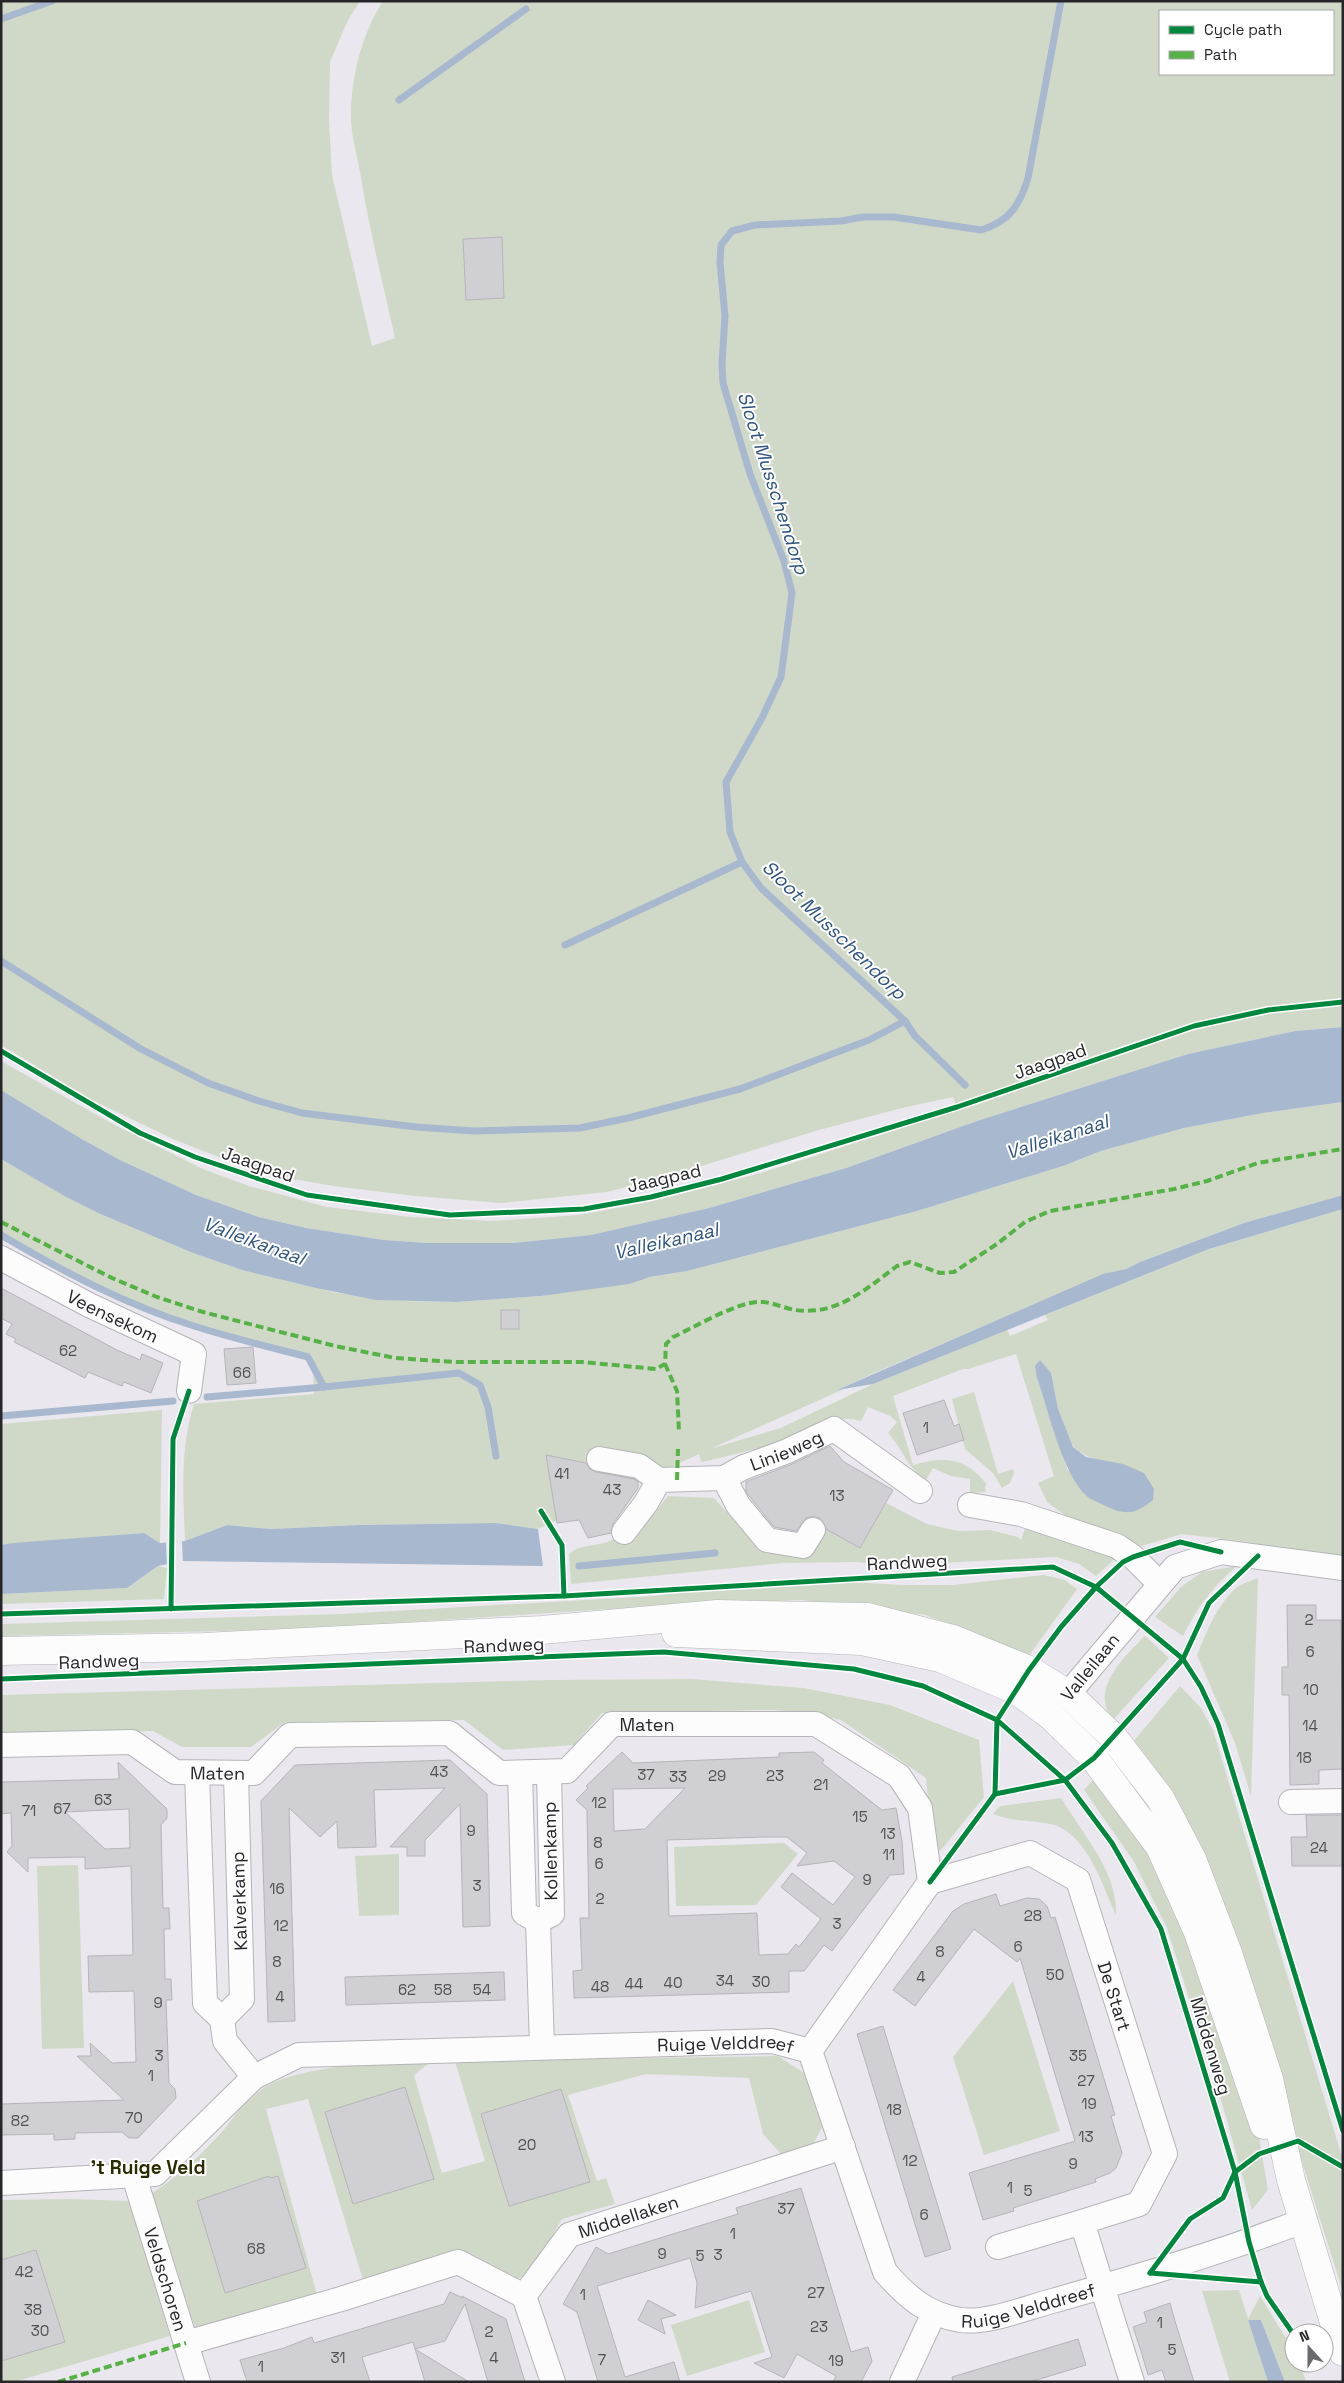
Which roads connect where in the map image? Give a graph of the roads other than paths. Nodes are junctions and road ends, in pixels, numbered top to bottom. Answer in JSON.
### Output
{"nodes":[{"id":1,"x":1,"y":1258,"type":"edge"},
{"id":2,"x":188,"y":1391,"type":"dead end"},
{"id":3,"x":599,"y":1458,"type":"dead end"},
{"id":4,"x":724,"y":1478,"type":"junction"},
{"id":5,"x":659,"y":1480,"type":"junction"},
{"id":6,"x":920,"y":1491,"type":"dead end"},
{"id":7,"x":970,"y":1505,"type":"dead end"},
{"id":8,"x":813,"y":1530,"type":"dead end"},
{"id":9,"x":624,"y":1532,"type":"dead end"},
{"id":10,"x":1343,"y":1568,"type":"edge"},
{"id":11,"x":1160,"y":1584,"type":"junction"},
{"id":12,"x":542,"y":1630,"type":"junction"},
{"id":13,"x":1,"y":1650,"type":"edge"},
{"id":14,"x":1068,"y":1694,"type":"junction"},
{"id":15,"x":1051,"y":1716,"type":"junction"},
{"id":16,"x":1,"y":1745,"type":"edge"},
{"id":17,"x":549,"y":1772,"type":"junction"},
{"id":18,"x":196,"y":1773,"type":"junction"},
{"id":19,"x":520,"y":1773,"type":"junction"},
{"id":20,"x":236,"y":1774,"type":"junction"},
{"id":21,"x":1343,"y":1801,"type":"edge"},
{"id":22,"x":1291,"y":1802,"type":"dead end"},
{"id":23,"x":930,"y":1882,"type":"junction"},
{"id":24,"x":538,"y":1921,"type":"junction"},
{"id":25,"x":222,"y":2019,"type":"junction"},
{"id":26,"x":542,"y":2047,"type":"junction"},
{"id":27,"x":810,"y":2051,"type":"junction"},
{"id":28,"x":254,"y":2077,"type":"junction"},
{"id":29,"x":843,"y":2147,"type":"junction"},
{"id":30,"x":134,"y":2176,"type":"junction"},
{"id":31,"x":1291,"y":2180,"type":"junction"},
{"id":32,"x":1,"y":2183,"type":"edge"},
{"id":33,"x":1305,"y":2220,"type":"junction"},
{"id":34,"x":1082,"y":2222,"type":"junction"},
{"id":35,"x":998,"y":2247,"type":"dead end"},
{"id":36,"x":1102,"y":2286,"type":"junction"},
{"id":37,"x":524,"y":2296,"type":"junction"},
{"id":38,"x":934,"y":2313,"type":"junction"},
{"id":39,"x":186,"y":2343,"type":"junction"},
{"id":40,"x":1343,"y":2352,"type":"edge"},
{"id":41,"x":198,"y":2382,"type":"edge"},
{"id":42,"x":553,"y":2382,"type":"edge"},
{"id":43,"x":902,"y":2382,"type":"edge"},
{"id":44,"x":1132,"y":2382,"type":"edge"}],
"edges":[{"from":1,"to":2,"type":"street","name":"Veensekom"},
{"from":3,"to":5,"type":"street"},
{"from":4,"to":5,"type":"street","name":"Linieweg"},
{"from":4,"to":6,"type":"street","name":"Linieweg"},
{"from":4,"to":8,"type":"street"},
{"from":5,"to":9,"type":"street"},
{"from":7,"to":11,"type":"street"},
{"from":10,"to":11,"type":"street","name":"Valleilaan"},
{"from":11,"to":14,"type":"street","name":"Valleilaan"},
{"from":12,"to":13,"type":"main road","name":"Randweg"},
{"from":12,"to":14,"type":"main road","name":"Randweg"},
{"from":12,"to":15,"type":"main road","name":"Randweg"},
{"from":14,"to":15,"type":"main road","name":"Valleilaan"},
{"from":14,"to":31,"type":"main road","name":"Middenweg"},
{"from":15,"to":31,"type":"main road","name":"Middenweg"},
{"from":16,"to":18,"type":"street","name":"Maten"},
{"from":17,"to":19,"type":"street","name":"Maten"},
{"from":17,"to":23,"type":"street","name":"Maten"},
{"from":17,"to":24,"type":"street","name":"Kollenkamp"},
{"from":18,"to":20,"type":"street","name":"Maten"},
{"from":18,"to":25,"type":"street"},
{"from":19,"to":20,"type":"street","name":"Maten"},
{"from":19,"to":24,"type":"street","name":"Kollenkamp"},
{"from":20,"to":25,"type":"street","name":"Kalverkamp"},
{"from":21,"to":22,"type":"street"},
{"from":23,"to":27,"type":"street"},
{"from":23,"to":34,"type":"street","name":"De Start"},
{"from":24,"to":26,"type":"street","name":"Kollenkamp"},
{"from":25,"to":28,"type":"street"},
{"from":26,"to":27,"type":"street","name":"Ruige Velddreef"},
{"from":26,"to":28,"type":"street","name":"Ruige Velddreef"},
{"from":27,"to":29,"type":"street","name":"Ruige Velddreef"},
{"from":28,"to":30,"type":"street","name":"Ruige Velddreef"},
{"from":29,"to":37,"type":"street","name":"Middellaken"},
{"from":29,"to":38,"type":"street","name":"Ruige Velddreef"},
{"from":30,"to":32,"type":"street","name":"Ruige Velddreef"},
{"from":30,"to":39,"type":"street","name":"Veldschoren"},
{"from":31,"to":33,"type":"main road","name":"Middenweg"},
{"from":33,"to":36,"type":"street","name":"Ruige Velddreef"},
{"from":33,"to":40,"type":"main road","name":"Middenweg"},
{"from":34,"to":35,"type":"street","name":"De Start"},
{"from":34,"to":36,"type":"street"},
{"from":36,"to":38,"type":"street","name":"Ruige Velddreef"},
{"from":36,"to":44,"type":"street"},
{"from":37,"to":39,"type":"street"},
{"from":37,"to":42,"type":"street"},
{"from":38,"to":43,"type":"street"},
{"from":39,"to":41,"type":"street","name":"Veldschoren"}]}
